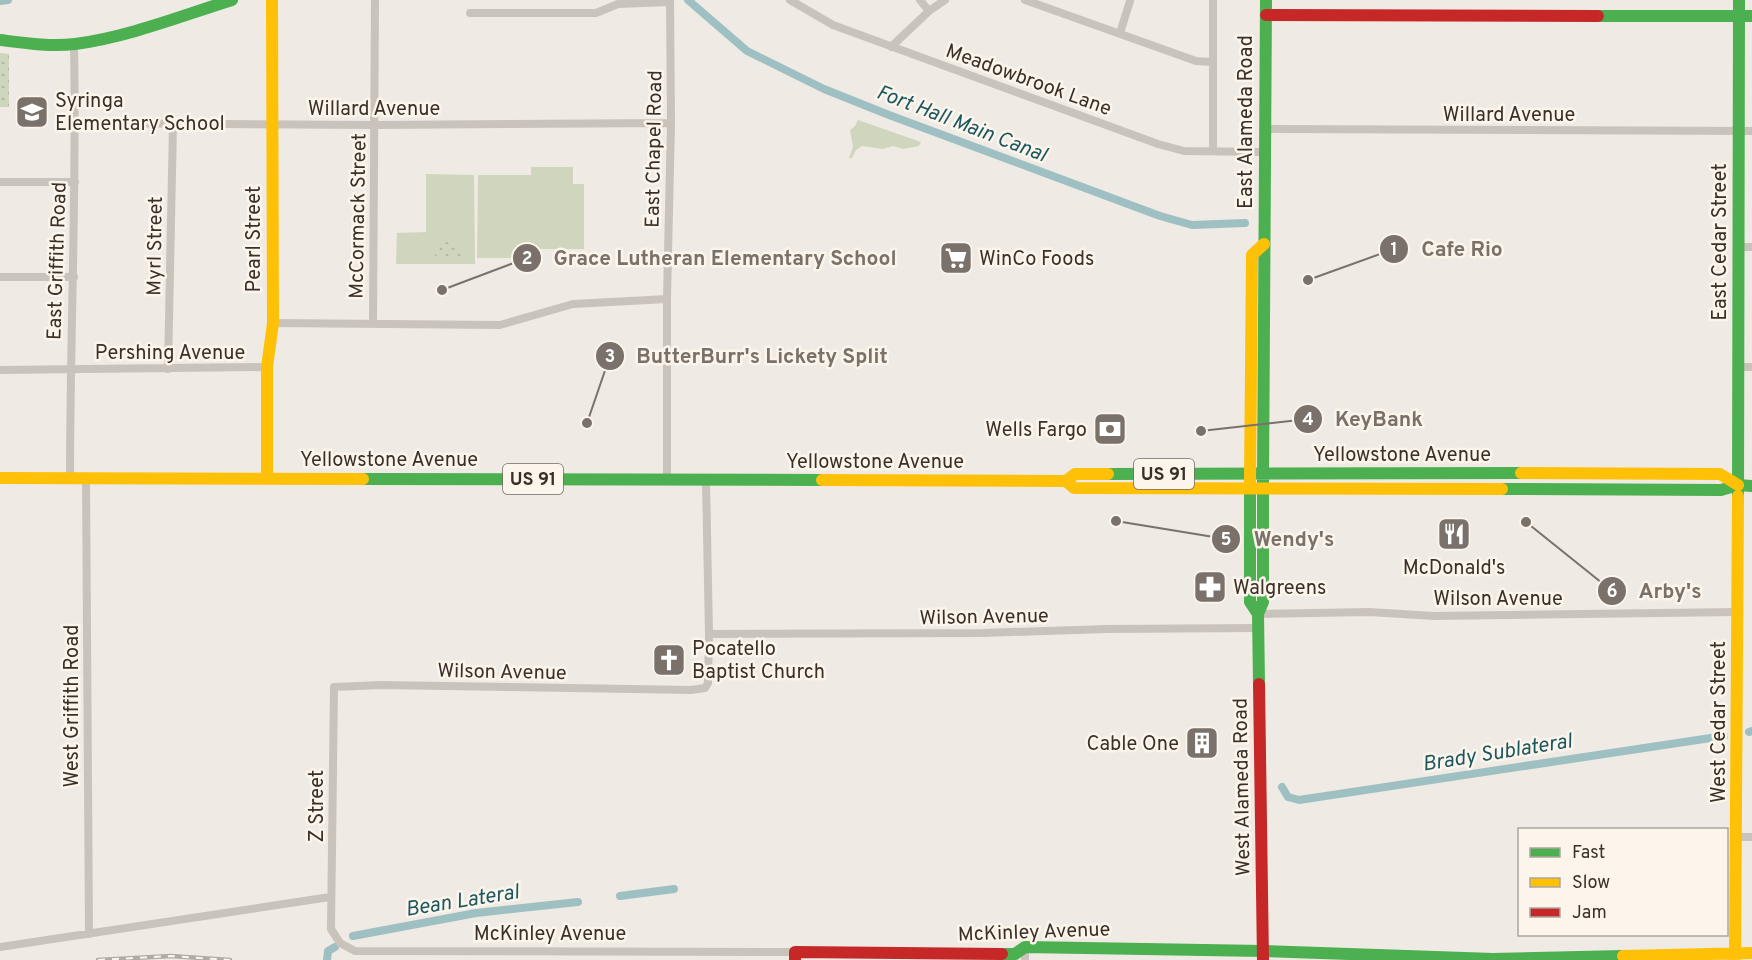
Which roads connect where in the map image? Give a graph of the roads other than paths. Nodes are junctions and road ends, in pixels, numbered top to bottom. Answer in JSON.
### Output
{"nodes":[{"id":1,"x":232,"y":0,"type":"edge"},
{"id":2,"x":272,"y":0,"type":"edge"},
{"id":3,"x":375,"y":0,"type":"edge"},
{"id":4,"x":790,"y":0,"type":"edge"},
{"id":5,"x":920,"y":0,"type":"edge"},
{"id":6,"x":945,"y":0,"type":"edge"},
{"id":7,"x":1025,"y":0,"type":"edge"},
{"id":8,"x":1213,"y":0,"type":"edge"},
{"id":9,"x":1266,"y":0,"type":"edge"},
{"id":10,"x":1739,"y":0,"type":"edge"},
{"id":11,"x":670,"y":1,"type":"edge"},
{"id":12,"x":1130,"y":1,"type":"edge"},
{"id":13,"x":929,"y":11,"type":"junction"},
{"id":14,"x":470,"y":13,"type":"dead end"},
{"id":15,"x":1266,"y":15,"type":"junction"},
{"id":16,"x":1739,"y":16,"type":"junction"},
{"id":17,"x":1752,"y":16,"type":"edge"},
{"id":18,"x":1120,"y":33,"type":"junction"},
{"id":19,"x":0,"y":39,"type":"edge"},
{"id":20,"x":74,"y":44,"type":"junction"},
{"id":21,"x":891,"y":47,"type":"junction"},
{"id":22,"x":1212,"y":62,"type":"junction"},
{"id":23,"x":76,"y":123,"type":"junction"},
{"id":24,"x":671,"y":123,"type":"junction"},
{"id":25,"x":173,"y":124,"type":"junction"},
{"id":26,"x":272,"y":124,"type":"junction"},
{"id":27,"x":375,"y":125,"type":"junction"},
{"id":28,"x":1265,"y":129,"type":"junction"},
{"id":29,"x":1738,"y":131,"type":"junction"},
{"id":30,"x":1752,"y":131,"type":"edge"},
{"id":31,"x":1213,"y":151,"type":"junction"},
{"id":32,"x":1265,"y":152,"type":"junction"},
{"id":33,"x":0,"y":182,"type":"edge"},
{"id":34,"x":75,"y":182,"type":"junction"},
{"id":35,"x":1738,"y":247,"type":"junction"},
{"id":36,"x":1752,"y":247,"type":"edge"},
{"id":37,"x":0,"y":277,"type":"edge"},
{"id":38,"x":74,"y":277,"type":"junction"},
{"id":39,"x":666,"y":299,"type":"junction"},
{"id":40,"x":273,"y":323,"type":"junction"},
{"id":41,"x":373,"y":324,"type":"junction"},
{"id":42,"x":267,"y":367,"type":"junction"},
{"id":43,"x":1739,"y":367,"type":"junction"},
{"id":44,"x":1752,"y":367,"type":"edge"},
{"id":45,"x":70,"y":368,"type":"junction"},
{"id":46,"x":168,"y":369,"type":"junction"},
{"id":47,"x":0,"y":370,"type":"edge"},
{"id":48,"x":1257,"y":473,"type":"junction"},
{"id":49,"x":0,"y":478,"type":"edge"},
{"id":50,"x":70,"y":478,"type":"junction"},
{"id":51,"x":86,"y":478,"type":"junction"},
{"id":52,"x":267,"y":478,"type":"junction"},
{"id":53,"x":667,"y":479,"type":"junction"},
{"id":54,"x":706,"y":480,"type":"junction"},
{"id":55,"x":1066,"y":481,"type":"junction"},
{"id":56,"x":1738,"y":485,"type":"junction"},
{"id":57,"x":1752,"y":486,"type":"edge"},
{"id":58,"x":1257,"y":489,"type":"junction"},
{"id":59,"x":1738,"y":612,"type":"junction"},
{"id":60,"x":1258,"y":614,"type":"junction"},
{"id":61,"x":1258,"y":628,"type":"junction"},
{"id":62,"x":710,"y":634,"type":"junction"},
{"id":63,"x":334,"y":687,"type":"joint"},
{"id":64,"x":1737,"y":837,"type":"junction"},
{"id":65,"x":1752,"y":837,"type":"edge"},
{"id":66,"x":330,"y":897,"type":"junction"},
{"id":67,"x":330,"y":925,"type":"joint"},
{"id":68,"x":89,"y":934,"type":"junction"},
{"id":69,"x":0,"y":947,"type":"edge"},
{"id":70,"x":1752,"y":953,"type":"edge"},
{"id":71,"x":1025,"y":954,"type":"edge"},
{"id":72,"x":795,"y":956,"type":"edge"},
{"id":73,"x":1263,"y":956,"type":"edge"},
{"id":74,"x":1735,"y":956,"type":"edge"},
{"id":75,"x":598,"y":957,"type":"edge"},
{"id":76,"x":1493,"y":959,"type":"edge"}],
"edges":[{"from":1,"to":20,"type":"main road"},
{"from":2,"to":26,"type":"main road","name":"Pearl Street"},
{"from":3,"to":27,"type":"street","name":"McCormack Street"},
{"from":4,"to":21,"type":"street","name":"Meadowbrook Lane"},
{"from":5,"to":13,"type":"street"},
{"from":6,"to":13,"type":"street"},
{"from":7,"to":18,"type":"street"},
{"from":8,"to":22,"type":"street"},
{"from":9,"to":15,"type":"main road","name":"East Alameda Road"},
{"from":10,"to":16,"type":"main road","name":"East Cedar Street"},
{"from":11,"to":14,"type":"street"},
{"from":11,"to":24,"type":"street","name":"East Chapel Road"},
{"from":12,"to":18,"type":"street"},
{"from":13,"to":21,"type":"street"},
{"from":15,"to":16,"type":"main road"},
{"from":15,"to":28,"type":"main road","name":"East Alameda Road"},
{"from":16,"to":17,"type":"main road"},
{"from":16,"to":29,"type":"main road","name":"East Cedar Street"},
{"from":18,"to":22,"type":"street"},
{"from":19,"to":20,"type":"main road"},
{"from":20,"to":23,"type":"street","name":"East Griffith Road"},
{"from":21,"to":31,"type":"street","name":"Meadowbrook Lane"},
{"from":22,"to":31,"type":"street"},
{"from":23,"to":25,"type":"street","name":"Willard Avenue"},
{"from":23,"to":34,"type":"street","name":"East Griffith Road"},
{"from":24,"to":27,"type":"street","name":"Willard Avenue"},
{"from":24,"to":39,"type":"street","name":"East Chapel Road"},
{"from":25,"to":26,"type":"street","name":"Willard Avenue"},
{"from":25,"to":46,"type":"street","name":"Myrl Street"},
{"from":26,"to":27,"type":"street","name":"Willard Avenue"},
{"from":26,"to":40,"type":"main road","name":"Pearl Street"},
{"from":27,"to":41,"type":"street","name":"McCormack Street"},
{"from":28,"to":29,"type":"street","name":"Willard Avenue"},
{"from":28,"to":32,"type":"main road","name":"East Alameda Road"},
{"from":29,"to":30,"type":"street","name":"Willard Avenue"},
{"from":29,"to":35,"type":"main road","name":"East Cedar Street"},
{"from":31,"to":32,"type":"street","name":"Meadowbrook Lane"},
{"from":32,"to":48,"type":"main road","name":"East Alameda Road"},
{"from":33,"to":34,"type":"street"},
{"from":34,"to":38,"type":"street","name":"East Griffith Road"},
{"from":35,"to":36,"type":"street"},
{"from":35,"to":43,"type":"main road","name":"East Cedar Street"},
{"from":37,"to":38,"type":"street"},
{"from":38,"to":45,"type":"street","name":"East Griffith Road"},
{"from":39,"to":41,"type":"street"},
{"from":39,"to":53,"type":"street","name":"East Chapel Road"},
{"from":40,"to":41,"type":"street"},
{"from":40,"to":42,"type":"main road","name":"Pearl Street"},
{"from":42,"to":46,"type":"street","name":"Pershing Avenue"},
{"from":42,"to":52,"type":"main road","name":"Pearl Street"},
{"from":43,"to":44,"type":"street"},
{"from":43,"to":56,"type":"main road","name":"East Cedar Street"},
{"from":45,"to":46,"type":"street","name":"Pershing Avenue"},
{"from":45,"to":47,"type":"street","name":"Pershing Avenue"},
{"from":45,"to":50,"type":"street","name":"East Griffith Road"},
{"from":48,"to":55,"type":"main road","name":"Yellowstone Avenue","number":"US 91"},
{"from":48,"to":56,"type":"main road","name":"Yellowstone Avenue"},
{"from":48,"to":58,"type":"main road","name":"West Alameda Road"},
{"from":49,"to":50,"type":"main road","name":"Yellowstone Avenue","number":"US 91"},
{"from":50,"to":51,"type":"main road","name":"Yellowstone Avenue","number":"US 91"},
{"from":51,"to":52,"type":"main road","name":"Yellowstone Avenue","number":"US 91"},
{"from":51,"to":68,"type":"street","name":"West Griffith Road"},
{"from":52,"to":53,"type":"main road","name":"Yellowstone Avenue","number":"US 91"},
{"from":53,"to":54,"type":"main road","name":"Yellowstone Avenue","number":"US 91"},
{"from":54,"to":55,"type":"main road","name":"Yellowstone Avenue","number":"US 91"},
{"from":54,"to":62,"type":"street"},
{"from":55,"to":58,"type":"main road","name":"Yellowstone Avenue","number":"US 91"},
{"from":56,"to":57,"type":"main road","name":"Yellowstone Avenue"},
{"from":56,"to":58,"type":"main road","name":"Yellowstone Avenue"},
{"from":56,"to":59,"type":"main road","name":"West Cedar Street"},
{"from":58,"to":60,"type":"main road","name":"West Alameda Road"},
{"from":59,"to":60,"type":"street","name":"Wilson Avenue"},
{"from":59,"to":64,"type":"main road","name":"West Cedar Street"},
{"from":60,"to":61,"type":"main road","name":"West Alameda Road"},
{"from":61,"to":62,"type":"street","name":"Wilson Avenue"},
{"from":61,"to":73,"type":"main road","name":"West Alameda Road"},
{"from":62,"to":63,"type":"street","name":"Wilson Avenue"},
{"from":63,"to":66,"type":"street","name":"Z Street"},
{"from":64,"to":65,"type":"street"},
{"from":64,"to":74,"type":"main road","name":"West Cedar Street"},
{"from":66,"to":67,"type":"street","name":"Z Street"},
{"from":66,"to":68,"type":"street"},
{"from":67,"to":75,"type":"street","name":"McKinley Avenue"},
{"from":68,"to":69,"type":"street"},
{"from":70,"to":74,"type":"main road","name":"McKinley Avenue"},
{"from":71,"to":72,"type":"main road","name":"McKinley Avenue"},
{"from":71,"to":73,"type":"main road","name":"McKinley Avenue"},
{"from":72,"to":75,"type":"street","name":"McKinley Avenue"},
{"from":73,"to":76,"type":"main road","name":"McKinley Avenue"},
{"from":74,"to":76,"type":"main road","name":"McKinley Avenue"}]}
